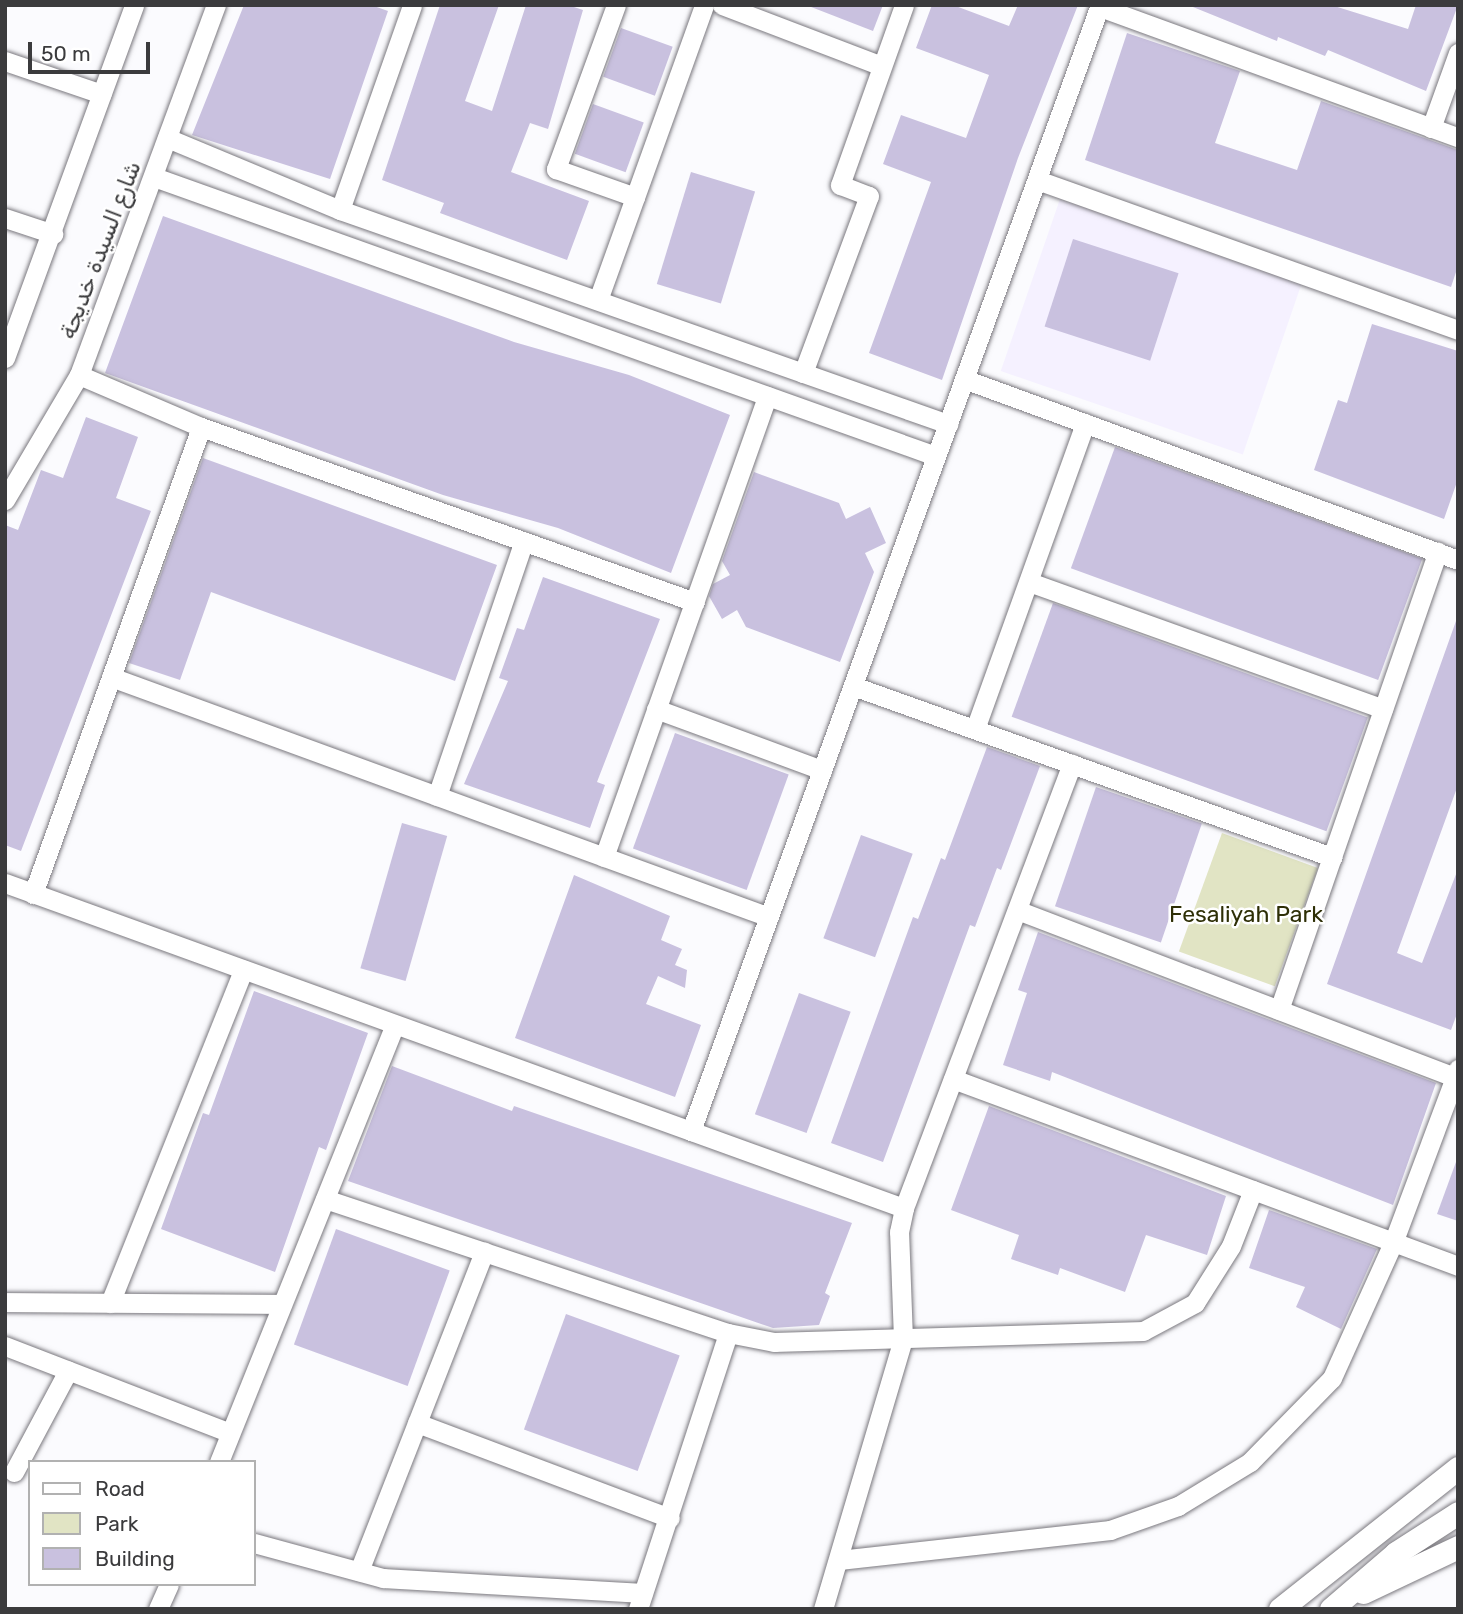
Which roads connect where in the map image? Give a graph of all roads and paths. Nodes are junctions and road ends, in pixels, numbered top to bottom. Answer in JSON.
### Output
{"nodes":[{"id":1,"x":134,"y":5,"type":"edge"},
{"id":2,"x":216,"y":5,"type":"edge"},
{"id":3,"x":412,"y":5,"type":"edge"},
{"id":4,"x":616,"y":5,"type":"edge"},
{"id":5,"x":704,"y":5,"type":"edge"},
{"id":6,"x":723,"y":5,"type":"edge"},
{"id":7,"x":904,"y":5,"type":"edge"},
{"id":8,"x":1100,"y":6,"type":"edge"},
{"id":9,"x":1458,"y":53,"type":"edge"},
{"id":10,"x":5,"y":61,"type":"edge"},
{"id":11,"x":882,"y":66,"type":"junction"},
{"id":12,"x":102,"y":94,"type":"junction"},
{"id":13,"x":1431,"y":128,"type":"junction"},
{"id":14,"x":1458,"y":137,"type":"edge"},
{"id":15,"x":167,"y":138,"type":"junction"},
{"id":16,"x":154,"y":177,"type":"junction"},
{"id":17,"x":1037,"y":180,"type":"junction"},
{"id":18,"x":635,"y":197,"type":"junction"},
{"id":19,"x":340,"y":210,"type":"junction"},
{"id":20,"x":5,"y":218,"type":"edge"},
{"id":21,"x":53,"y":234,"type":"junction"},
{"id":22,"x":598,"y":300,"type":"junction"},
{"id":23,"x":1458,"y":330,"type":"edge"},
{"id":24,"x":5,"y":358,"type":"edge"},
{"id":25,"x":803,"y":373,"type":"junction"},
{"id":26,"x":79,"y":375,"type":"junction"},
{"id":27,"x":964,"y":379,"type":"junction"},
{"id":28,"x":768,"y":396,"type":"junction"},
{"id":29,"x":1084,"y":423,"type":"junction"},
{"id":30,"x":948,"y":424,"type":"junction"},
{"id":31,"x":201,"y":427,"type":"junction"},
{"id":32,"x":936,"y":456,"type":"junction"},
{"id":33,"x":5,"y":500,"type":"edge"},
{"id":34,"x":524,"y":541,"type":"junction"},
{"id":35,"x":1438,"y":552,"type":"junction"},
{"id":36,"x":1458,"y":560,"type":"edge"},
{"id":37,"x":1030,"y":582,"type":"junction"},
{"id":38,"x":695,"y":602,"type":"junction"},
{"id":39,"x":111,"y":677,"type":"junction"},
{"id":40,"x":853,"y":686,"type":"junction"},
{"id":41,"x":656,"y":709,"type":"junction"},
{"id":42,"x":1383,"y":709,"type":"junction"},
{"id":43,"x":975,"y":729,"type":"junction"},
{"id":44,"x":1072,"y":764,"type":"junction"},
{"id":45,"x":822,"y":770,"type":"junction"},
{"id":46,"x":437,"y":796,"type":"junction"},
{"id":47,"x":604,"y":857,"type":"junction"},
{"id":48,"x":1332,"y":857,"type":"junction"},
{"id":49,"x":5,"y":883,"type":"edge"},
{"id":50,"x":33,"y":894,"type":"junction"},
{"id":51,"x":1017,"y":910,"type":"junction"},
{"id":52,"x":769,"y":917,"type":"junction"},
{"id":53,"x":243,"y":970,"type":"junction"},
{"id":54,"x":1279,"y":1010,"type":"junction"},
{"id":55,"x":395,"y":1025,"type":"junction"},
{"id":56,"x":1456,"y":1073,"type":"edge"},
{"id":57,"x":953,"y":1079,"type":"junction"},
{"id":58,"x":691,"y":1131,"type":"junction"},
{"id":59,"x":1252,"y":1190,"type":"junction"},
{"id":60,"x":325,"y":1199,"type":"junction"},
{"id":61,"x":904,"y":1208,"type":"junction"},
{"id":62,"x":1394,"y":1243,"type":"junction"},
{"id":63,"x":484,"y":1252,"type":"junction"},
{"id":64,"x":1458,"y":1266,"type":"edge"},
{"id":65,"x":5,"y":1302,"type":"edge"},
{"id":66,"x":110,"y":1303,"type":"junction"},
{"id":67,"x":282,"y":1304,"type":"junction"},
{"id":68,"x":728,"y":1333,"type":"junction"},
{"id":69,"x":903,"y":1339,"type":"junction"},
{"id":70,"x":5,"y":1346,"type":"edge"},
{"id":71,"x":68,"y":1371,"type":"junction"},
{"id":72,"x":417,"y":1423,"type":"junction"},
{"id":73,"x":230,"y":1433,"type":"junction"},
{"id":74,"x":220,"y":1460,"type":"edge"},
{"id":75,"x":1458,"y":1468,"type":"edge"},
{"id":76,"x":14,"y":1472,"type":"dead end"},
{"id":77,"x":1458,"y":1513,"type":"edge"},
{"id":78,"x":670,"y":1518,"type":"junction"},
{"id":79,"x":256,"y":1544,"type":"edge"},
{"id":80,"x":1458,"y":1547,"type":"edge"},
{"id":81,"x":839,"y":1560,"type":"junction"},
{"id":82,"x":359,"y":1571,"type":"junction"},
{"id":83,"x":168,"y":1586,"type":"edge"},
{"id":84,"x":640,"y":1601,"type":"edge"},
{"id":85,"x":158,"y":1609,"type":"edge"},
{"id":86,"x":822,"y":1609,"type":"edge"},
{"id":87,"x":1280,"y":1609,"type":"edge"},
{"id":88,"x":1331,"y":1609,"type":"edge"},
{"id":89,"x":1343,"y":1609,"type":"edge"}],
"edges":[{"from":1,"to":12,"type":"street"},
{"from":2,"to":15,"type":"street","name":"شارع السيدة خديجة"},
{"from":3,"to":19,"type":"street"},
{"from":4,"to":18,"type":"street"},
{"from":5,"to":18,"type":"street"},
{"from":6,"to":11,"type":"street"},
{"from":7,"to":11,"type":"street"},
{"from":8,"to":13,"type":"street"},
{"from":8,"to":17,"type":"street"},
{"from":9,"to":13,"type":"street"},
{"from":10,"to":12,"type":"street"},
{"from":11,"to":25,"type":"street"},
{"from":12,"to":21,"type":"street"},
{"from":13,"to":14,"type":"street"},
{"from":15,"to":16,"type":"street","name":"شارع السيدة خديجة"},
{"from":15,"to":19,"type":"street"},
{"from":16,"to":26,"type":"street","name":"شارع السيدة خديجة"},
{"from":16,"to":28,"type":"street"},
{"from":17,"to":23,"type":"street"},
{"from":17,"to":27,"type":"street"},
{"from":18,"to":22,"type":"street"},
{"from":19,"to":22,"type":"street"},
{"from":20,"to":21,"type":"street"},
{"from":21,"to":24,"type":"street"},
{"from":22,"to":25,"type":"street"},
{"from":25,"to":30,"type":"street"},
{"from":26,"to":31,"type":"street"},
{"from":26,"to":33,"type":"street","name":"شارع السيدة خديجة"},
{"from":27,"to":29,"type":"street"},
{"from":27,"to":30,"type":"street"},
{"from":28,"to":32,"type":"street"},
{"from":28,"to":38,"type":"street"},
{"from":29,"to":35,"type":"street"},
{"from":29,"to":37,"type":"street"},
{"from":30,"to":32,"type":"street"},
{"from":31,"to":34,"type":"street"},
{"from":31,"to":39,"type":"street"},
{"from":32,"to":40,"type":"street"},
{"from":34,"to":38,"type":"street"},
{"from":34,"to":46,"type":"street"},
{"from":35,"to":36,"type":"street"},
{"from":35,"to":42,"type":"street"},
{"from":37,"to":42,"type":"street"},
{"from":37,"to":43,"type":"street"},
{"from":38,"to":41,"type":"street"},
{"from":39,"to":46,"type":"street"},
{"from":39,"to":50,"type":"street"},
{"from":40,"to":43,"type":"street"},
{"from":40,"to":45,"type":"street"},
{"from":41,"to":45,"type":"street"},
{"from":41,"to":47,"type":"street"},
{"from":42,"to":48,"type":"street"},
{"from":43,"to":44,"type":"street"},
{"from":44,"to":48,"type":"street"},
{"from":44,"to":51,"type":"street"},
{"from":45,"to":52,"type":"street"},
{"from":46,"to":47,"type":"street"},
{"from":47,"to":52,"type":"street"},
{"from":48,"to":54,"type":"street"},
{"from":49,"to":50,"type":"street"},
{"from":50,"to":53,"type":"street"},
{"from":51,"to":54,"type":"street"},
{"from":51,"to":57,"type":"street"},
{"from":52,"to":58,"type":"street"},
{"from":53,"to":55,"type":"street"},
{"from":53,"to":66,"type":"street"},
{"from":54,"to":56,"type":"street"},
{"from":55,"to":58,"type":"street"},
{"from":55,"to":60,"type":"street"},
{"from":56,"to":62,"type":"street"},
{"from":57,"to":59,"type":"street"},
{"from":57,"to":61,"type":"street"},
{"from":58,"to":61,"type":"street"},
{"from":59,"to":62,"type":"street"},
{"from":59,"to":69,"type":"street"},
{"from":60,"to":63,"type":"street"},
{"from":60,"to":67,"type":"street"},
{"from":61,"to":69,"type":"street"},
{"from":62,"to":64,"type":"street"},
{"from":62,"to":81,"type":"street"},
{"from":63,"to":68,"type":"street"},
{"from":63,"to":72,"type":"street"},
{"from":65,"to":66,"type":"street"},
{"from":66,"to":67,"type":"street"},
{"from":67,"to":73,"type":"street"},
{"from":68,"to":69,"type":"street"},
{"from":68,"to":78,"type":"street"},
{"from":69,"to":81,"type":"street"},
{"from":70,"to":71,"type":"street"},
{"from":71,"to":73,"type":"street"},
{"from":71,"to":76,"type":"street"},
{"from":72,"to":78,"type":"street"},
{"from":72,"to":82,"type":"street"},
{"from":73,"to":74,"type":"street"},
{"from":75,"to":87,"type":"main road"},
{"from":77,"to":88,"type":"main road"},
{"from":78,"to":84,"type":"street"},
{"from":79,"to":82,"type":"street"},
{"from":80,"to":89,"type":"main road"},
{"from":81,"to":86,"type":"street"},
{"from":82,"to":84,"type":"street"},
{"from":83,"to":85,"type":"street"}]}
